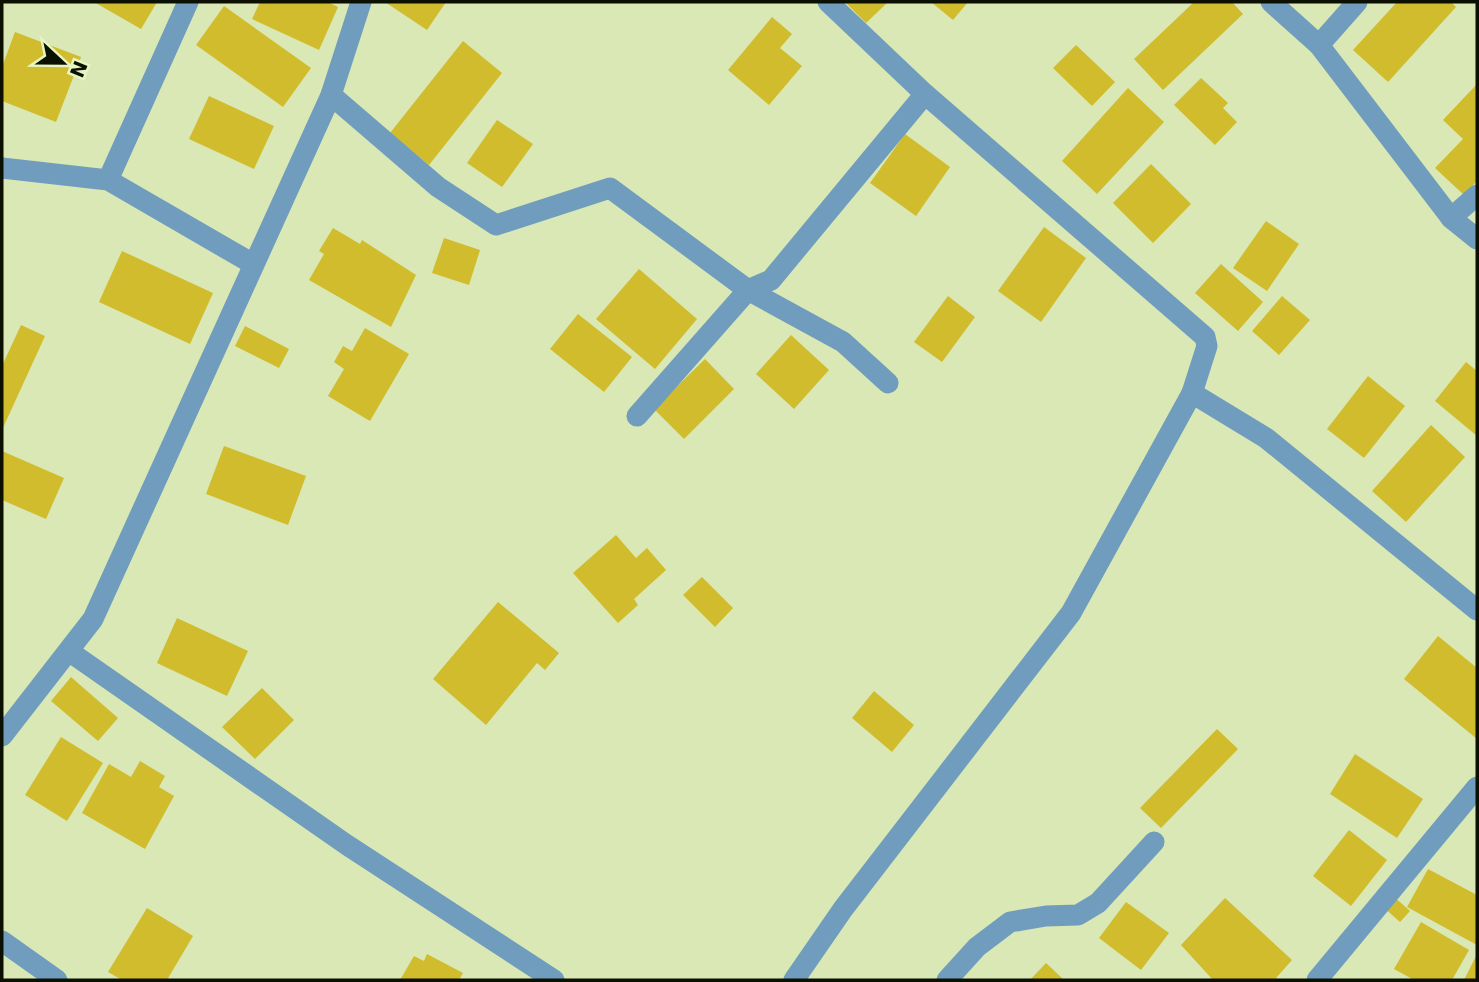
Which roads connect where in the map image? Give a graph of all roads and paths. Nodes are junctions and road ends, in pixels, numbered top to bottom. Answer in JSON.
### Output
{"nodes":[{"id":1,"x":188,"y":2,"type":"edge"},
{"id":2,"x":361,"y":2,"type":"edge"},
{"id":3,"x":828,"y":2,"type":"edge"},
{"id":4,"x":1271,"y":2,"type":"edge"},
{"id":5,"x":1357,"y":2,"type":"edge"},
{"id":6,"x":1319,"y":45,"type":"junction"},
{"id":7,"x":925,"y":94,"type":"junction"},
{"id":8,"x":331,"y":95,"type":"junction"},
{"id":9,"x":2,"y":169,"type":"edge"},
{"id":10,"x":108,"y":180,"type":"junction"},
{"id":11,"x":1477,"y":195,"type":"edge"},
{"id":12,"x":1451,"y":218,"type":"junction"},
{"id":13,"x":1477,"y":239,"type":"edge"},
{"id":14,"x":253,"y":264,"type":"junction"},
{"id":15,"x":748,"y":290,"type":"junction"},
{"id":16,"x":888,"y":383,"type":"dead end"},
{"id":17,"x":1192,"y":393,"type":"junction"},
{"id":18,"x":637,"y":416,"type":"dead end"},
{"id":19,"x":1477,"y":610,"type":"edge"},
{"id":20,"x":70,"y":652,"type":"junction"},
{"id":21,"x":2,"y":736,"type":"edge"},
{"id":22,"x":1477,"y":787,"type":"edge"},
{"id":23,"x":1154,"y":842,"type":"dead end"},
{"id":24,"x":2,"y":941,"type":"edge"},
{"id":25,"x":57,"y":980,"type":"edge"},
{"id":26,"x":554,"y":980,"type":"edge"},
{"id":27,"x":794,"y":980,"type":"edge"},
{"id":28,"x":947,"y":980,"type":"edge"},
{"id":29,"x":1317,"y":980,"type":"edge"}],
"edges":[{"from":1,"to":10,"type":"street"},
{"from":2,"to":8,"type":"street"},
{"from":3,"to":7,"type":"street"},
{"from":4,"to":6,"type":"street"},
{"from":5,"to":6,"type":"street"},
{"from":6,"to":12,"type":"street"},
{"from":7,"to":15,"type":"street"},
{"from":7,"to":17,"type":"street"},
{"from":8,"to":14,"type":"street"},
{"from":8,"to":15,"type":"street"},
{"from":9,"to":10,"type":"street"},
{"from":10,"to":14,"type":"street"},
{"from":11,"to":12,"type":"street"},
{"from":12,"to":13,"type":"street"},
{"from":14,"to":20,"type":"street"},
{"from":15,"to":16,"type":"street"},
{"from":15,"to":18,"type":"street"},
{"from":17,"to":19,"type":"street"},
{"from":17,"to":27,"type":"street"},
{"from":20,"to":21,"type":"street"},
{"from":20,"to":26,"type":"street"},
{"from":22,"to":29,"type":"street"},
{"from":23,"to":28,"type":"street"},
{"from":24,"to":25,"type":"street"}]}
